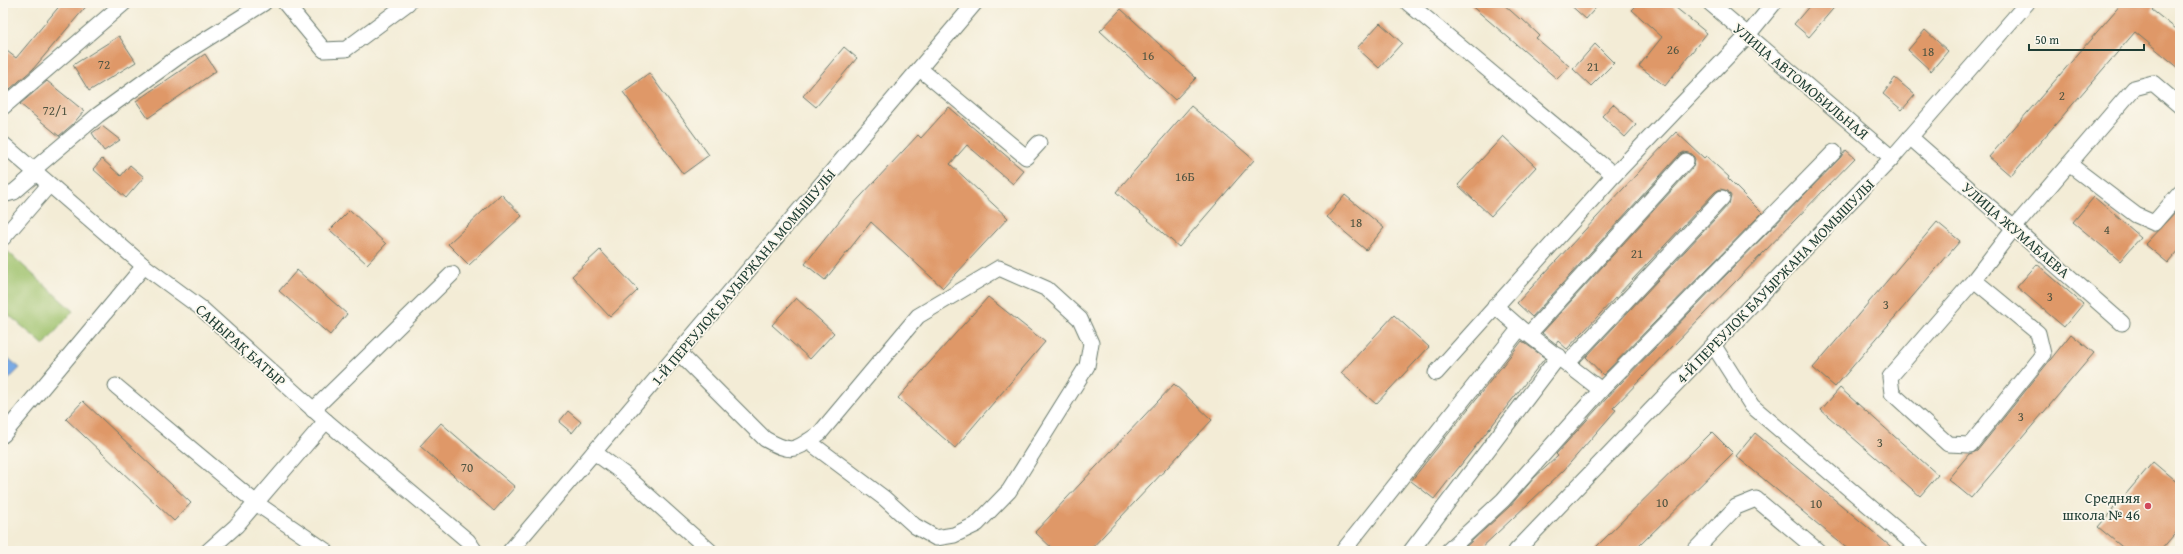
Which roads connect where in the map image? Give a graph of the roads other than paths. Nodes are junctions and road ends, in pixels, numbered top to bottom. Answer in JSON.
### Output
{"nodes":[{"id":1,"x":124,"y":3,"type":"edge"},
{"id":2,"x":264,"y":3,"type":"edge"},
{"id":3,"x":284,"y":3,"type":"edge"},
{"id":4,"x":408,"y":3,"type":"edge"},
{"id":5,"x":975,"y":3,"type":"edge"},
{"id":6,"x":1408,"y":3,"type":"edge"},
{"id":7,"x":1710,"y":3,"type":"edge"},
{"id":8,"x":1774,"y":3,"type":"edge"},
{"id":9,"x":2027,"y":3,"type":"edge"},
{"id":10,"x":1747,"y":36,"type":"junction"},
{"id":11,"x":920,"y":69,"type":"junction"},
{"id":12,"x":2180,"y":106,"type":"edge"},
{"id":13,"x":3,"y":107,"type":"edge"},
{"id":14,"x":1910,"y":138,"type":"junction"},
{"id":15,"x":1039,"y":143,"type":"dead end"},
{"id":16,"x":3,"y":144,"type":"edge"},
{"id":17,"x":1834,"y":152,"type":"dead end"},
{"id":18,"x":1892,"y":158,"type":"junction"},
{"id":19,"x":1686,"y":161,"type":"dead end"},
{"id":20,"x":2069,"y":164,"type":"junction"},
{"id":21,"x":34,"y":172,"type":"junction"},
{"id":22,"x":1614,"y":175,"type":"junction"},
{"id":23,"x":49,"y":185,"type":"junction"},
{"id":24,"x":2180,"y":193,"type":"edge"},
{"id":25,"x":3,"y":195,"type":"edge"},
{"id":26,"x":1722,"y":198,"type":"dead end"},
{"id":27,"x":2013,"y":229,"type":"junction"},
{"id":28,"x":3,"y":238,"type":"edge"},
{"id":29,"x":144,"y":266,"type":"junction"},
{"id":30,"x":452,"y":274,"type":"dead end"},
{"id":31,"x":1974,"y":280,"type":"junction"},
{"id":32,"x":1495,"y":306,"type":"junction"},
{"id":33,"x":2122,"y":323,"type":"dead end"},
{"id":34,"x":1524,"y":331,"type":"junction"},
{"id":35,"x":1714,"y":346,"type":"junction"},
{"id":36,"x":679,"y":353,"type":"junction"},
{"id":37,"x":1563,"y":360,"type":"junction"},
{"id":38,"x":1436,"y":373,"type":"dead end"},
{"id":39,"x":116,"y":386,"type":"dead end"},
{"id":40,"x":1601,"y":390,"type":"junction"},
{"id":41,"x":313,"y":410,"type":"junction"},
{"id":42,"x":326,"y":421,"type":"junction"},
{"id":43,"x":3,"y":435,"type":"edge"},
{"id":44,"x":808,"y":441,"type":"junction"},
{"id":45,"x":594,"y":452,"type":"junction"},
{"id":46,"x":256,"y":503,"type":"junction"},
{"id":47,"x":208,"y":551,"type":"edge"},
{"id":48,"x":326,"y":551,"type":"edge"},
{"id":49,"x":475,"y":551,"type":"edge"},
{"id":50,"x":510,"y":551,"type":"edge"},
{"id":51,"x":710,"y":551,"type":"edge"},
{"id":52,"x":1343,"y":551,"type":"edge"},
{"id":53,"x":1411,"y":551,"type":"edge"},
{"id":54,"x":1448,"y":551,"type":"edge"},
{"id":55,"x":1516,"y":551,"type":"edge"},
{"id":56,"x":1694,"y":551,"type":"edge"},
{"id":57,"x":1818,"y":551,"type":"edge"},
{"id":58,"x":1922,"y":551,"type":"edge"}],
"edges":[{"from":1,"to":13,"type":"street"},
{"from":2,"to":21,"type":"street"},
{"from":3,"to":4,"type":"street"},
{"from":5,"to":11,"type":"street","name":"1-Й ПЕРЕУЛОК БАУЫРЖАНА МОМЫШУЛЫ"},
{"from":6,"to":22,"type":"street"},
{"from":7,"to":10,"type":"street","name":"УЛИЦА АВТОМОБИЛЬНАЯ"},
{"from":8,"to":10,"type":"street"},
{"from":9,"to":14,"type":"street","name":"4-Й ПЕРЕУЛОК БАУЫРЖАНА МОМЫШУЛЫ"},
{"from":10,"to":18,"type":"street","name":"УЛИЦА АВТОМОБИЛЬНАЯ"},
{"from":10,"to":22,"type":"street"},
{"from":11,"to":15,"type":"street"},
{"from":11,"to":36,"type":"street","name":"1-Й ПЕРЕУЛОК БАУЫРЖАНА МОМЫШУЛЫ"},
{"from":12,"to":20,"type":"street"},
{"from":14,"to":18,"type":"street","name":"4-Й ПЕРЕУЛОК БАУЫРЖАНА МОМЫШУЛЫ"},
{"from":14,"to":27,"type":"street","name":"УЛИЦА ЖУМАБАЕВА"},
{"from":16,"to":21,"type":"street","name":"САҢЫРАҚ БАТЫР"},
{"from":17,"to":40,"type":"street"},
{"from":18,"to":35,"type":"street","name":"4-Й ПЕРЕУЛОК БАУЫРЖАНА МОМЫШУЛЫ"},
{"from":19,"to":34,"type":"street"},
{"from":20,"to":24,"type":"street"},
{"from":20,"to":27,"type":"street"},
{"from":21,"to":23,"type":"street","name":"САҢЫРАҚ БАТЫР"},
{"from":21,"to":25,"type":"street"},
{"from":22,"to":32,"type":"street"},
{"from":23,"to":28,"type":"street"},
{"from":23,"to":29,"type":"street","name":"САҢЫРАҚ БАТЫР"},
{"from":26,"to":37,"type":"street"},
{"from":27,"to":31,"type":"street"},
{"from":27,"to":33,"type":"street","name":"УЛИЦА ЖУМАБАЕВА"},
{"from":29,"to":41,"type":"street","name":"САҢЫРАҚ БАТЫР"},
{"from":29,"to":43,"type":"street"},
{"from":30,"to":41,"type":"street"},
{"from":31,"to":31,"type":"street"},
{"from":32,"to":34,"type":"street"},
{"from":32,"to":38,"type":"street"},
{"from":34,"to":37,"type":"street"},
{"from":34,"to":52,"type":"street"},
{"from":35,"to":55,"type":"street","name":"4-Й ПЕРЕУЛОК БАУЫРЖАНА МОМЫШУЛЫ"},
{"from":35,"to":58,"type":"street"},
{"from":36,"to":44,"type":"street"},
{"from":36,"to":45,"type":"street","name":"1-Й ПЕРЕУЛОК БАУЫРЖАНА МОМЫШУЛЫ"},
{"from":37,"to":40,"type":"street"},
{"from":37,"to":53,"type":"street"},
{"from":39,"to":46,"type":"street"},
{"from":40,"to":54,"type":"street"},
{"from":41,"to":42,"type":"street","name":"САҢЫРАҚ БАТЫР"},
{"from":42,"to":46,"type":"street"},
{"from":42,"to":49,"type":"street","name":"САҢЫРАҚ БАТЫР"},
{"from":44,"to":44,"type":"street"},
{"from":45,"to":50,"type":"street","name":"1-Й ПЕРЕУЛОК БАУЫРЖАНА МОМЫШУЛЫ"},
{"from":45,"to":51,"type":"street"},
{"from":46,"to":47,"type":"street"},
{"from":46,"to":48,"type":"street"},
{"from":56,"to":57,"type":"street"}]}
